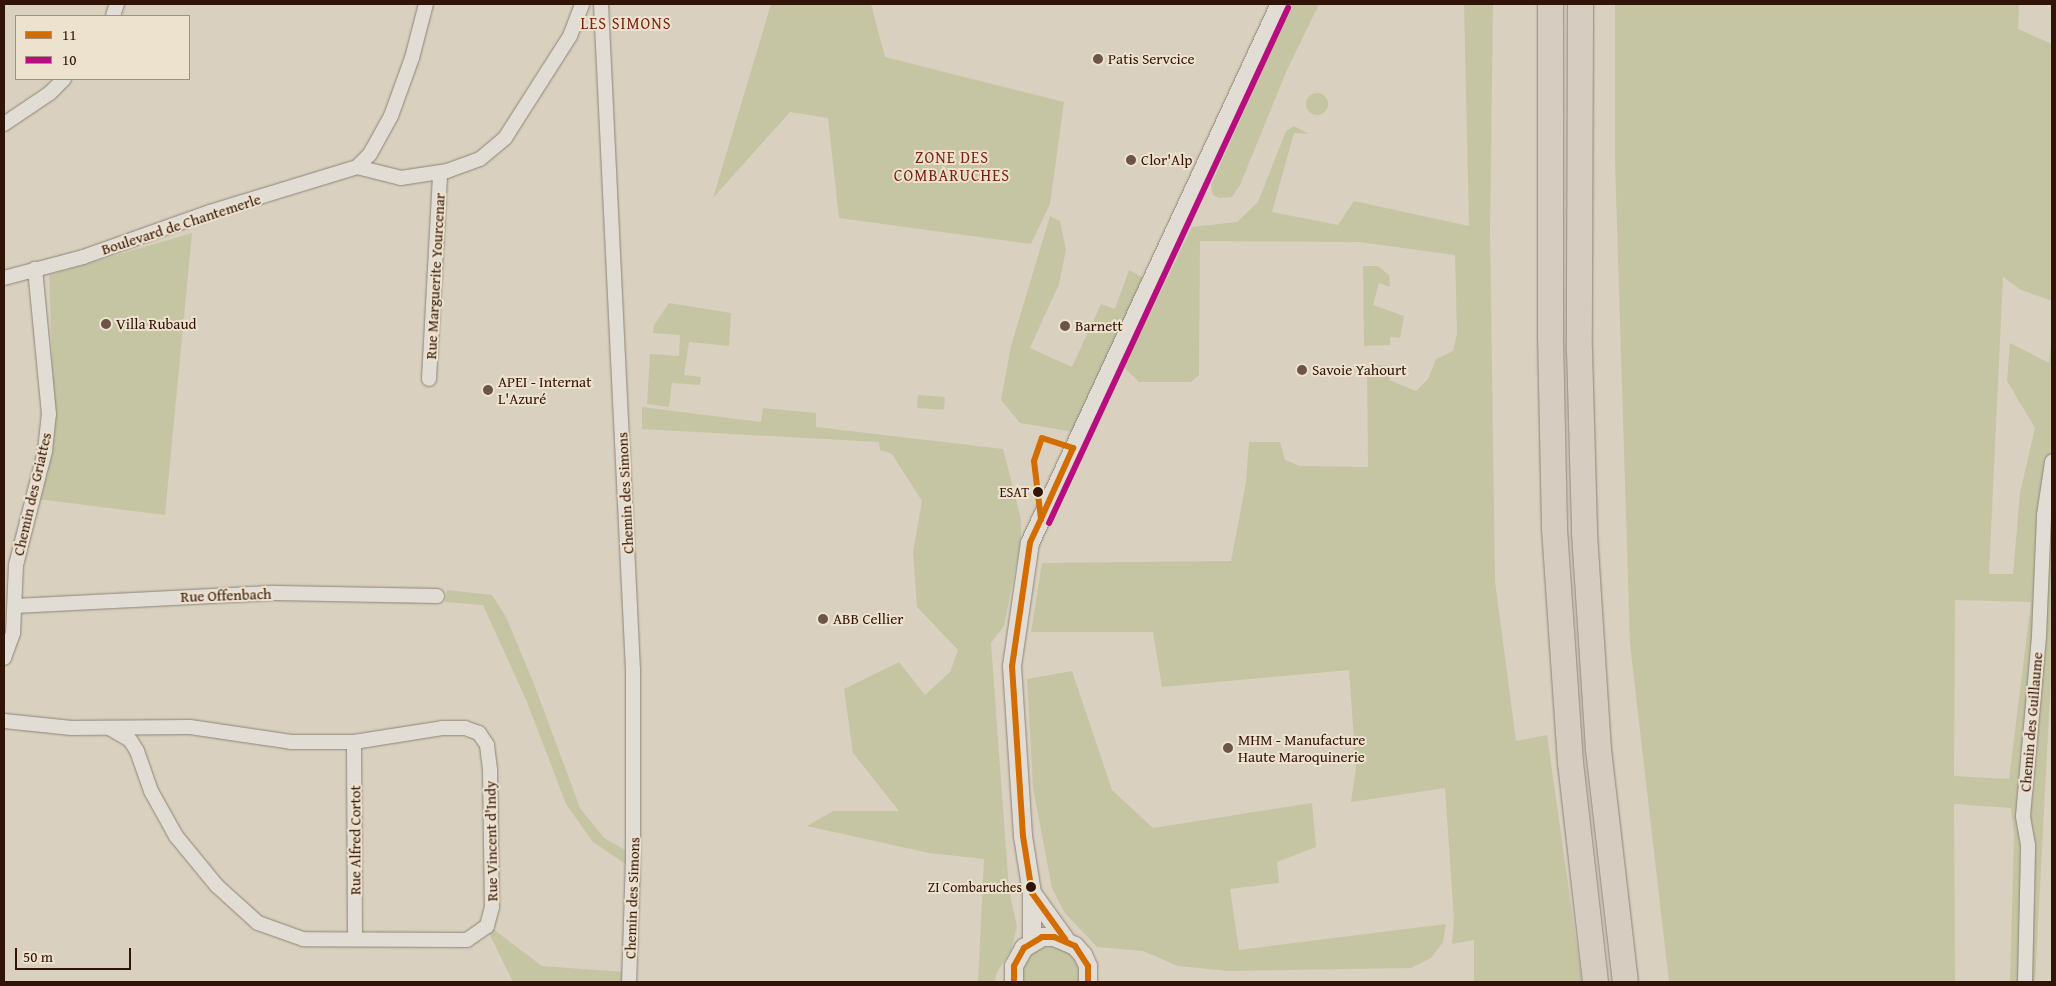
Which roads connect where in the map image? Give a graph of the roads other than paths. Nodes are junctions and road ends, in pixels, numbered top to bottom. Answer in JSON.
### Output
{"nodes":[{"id":1,"x":426,"y":4,"type":"edge"},
{"id":2,"x":582,"y":4,"type":"edge"},
{"id":3,"x":601,"y":4,"type":"edge"},
{"id":4,"x":1280,"y":4,"type":"edge"},
{"id":5,"x":1550,"y":4,"type":"edge"},
{"id":6,"x":1580,"y":4,"type":"edge"},
{"id":7,"x":63,"y":80,"type":"edge"},
{"id":8,"x":4,"y":124,"type":"edge"},
{"id":9,"x":370,"y":154,"type":"junction"},
{"id":10,"x":357,"y":167,"type":"junction"},
{"id":11,"x":440,"y":173,"type":"junction"},
{"id":12,"x":393,"y":177,"type":"junction"},
{"id":13,"x":35,"y":269,"type":"junction"},
{"id":14,"x":4,"y":278,"type":"edge"},
{"id":15,"x":429,"y":379,"type":"dead end"},
{"id":16,"x":2052,"y":462,"type":"edge"},
{"id":17,"x":437,"y":596,"type":"dead end"},
{"id":18,"x":15,"y":606,"type":"junction"},
{"id":19,"x":4,"y":658,"type":"edge"},
{"id":20,"x":4,"y":711,"type":"edge"},
{"id":21,"x":4,"y":721,"type":"edge"},
{"id":22,"x":27,"y":725,"type":"junction"},
{"id":23,"x":109,"y":728,"type":"junction"},
{"id":24,"x":157,"y":728,"type":"junction"},
{"id":25,"x":354,"y":742,"type":"junction"},
{"id":26,"x":138,"y":751,"type":"junction"},
{"id":27,"x":1032,"y":894,"type":"junction"},
{"id":28,"x":355,"y":938,"type":"junction"},
{"id":29,"x":1065,"y":939,"type":"junction"},
{"id":30,"x":1032,"y":941,"type":"junction"},
{"id":31,"x":629,"y":982,"type":"edge"},
{"id":32,"x":1014,"y":982,"type":"edge"},
{"id":33,"x":1088,"y":982,"type":"edge"},
{"id":34,"x":1595,"y":982,"type":"edge"},
{"id":35,"x":1625,"y":982,"type":"edge"},
{"id":36,"x":2025,"y":982,"type":"edge"}],
"edges":[{"from":1,"to":9,"type":"street"},
{"from":2,"to":11,"type":"street"},
{"from":3,"to":31,"type":"street","name":"Chemin des Simons"},
{"from":4,"to":27,"type":"street"},
{"from":5,"to":34,"type":"highway"},
{"from":6,"to":35,"type":"highway"},
{"from":7,"to":8,"type":"street"},
{"from":9,"to":10,"type":"street"},
{"from":9,"to":12,"type":"street"},
{"from":10,"to":12,"type":"street"},
{"from":10,"to":13,"type":"street","name":"Boulevard de Chantemerle"},
{"from":11,"to":12,"type":"street"},
{"from":11,"to":15,"type":"street","name":"Rue Marguerite Yourcenar"},
{"from":13,"to":14,"type":"street","name":"Boulevard de Chantemerle"},
{"from":13,"to":18,"type":"street","name":"Chemin des Griattes"},
{"from":16,"to":36,"type":"street","name":"Chemin des Guillaume"},
{"from":17,"to":18,"type":"street","name":"Rue Offenbach"},
{"from":18,"to":19,"type":"street","name":"Chemin des Griattes"},
{"from":20,"to":22,"type":"street","name":"Rue Vincent d'Indy"},
{"from":21,"to":22,"type":"street"},
{"from":22,"to":23,"type":"street","name":"Rue Vincent d'Indy"},
{"from":23,"to":24,"type":"street","name":"Rue Vincent d'Indy"},
{"from":23,"to":26,"type":"street","name":"Rue Vincent d'Indy"},
{"from":24,"to":25,"type":"street","name":"Rue Vincent d'Indy"},
{"from":24,"to":26,"type":"street"},
{"from":25,"to":28,"type":"street","name":"Rue Alfred Cortot"},
{"from":25,"to":28,"type":"street","name":"Rue Vincent d'Indy"},
{"from":26,"to":28,"type":"street","name":"Rue Vincent d'Indy"},
{"from":27,"to":29,"type":"street"},
{"from":27,"to":30,"type":"street"},
{"from":29,"to":30,"type":"street"},
{"from":29,"to":33,"type":"street"},
{"from":30,"to":32,"type":"street"}]}
